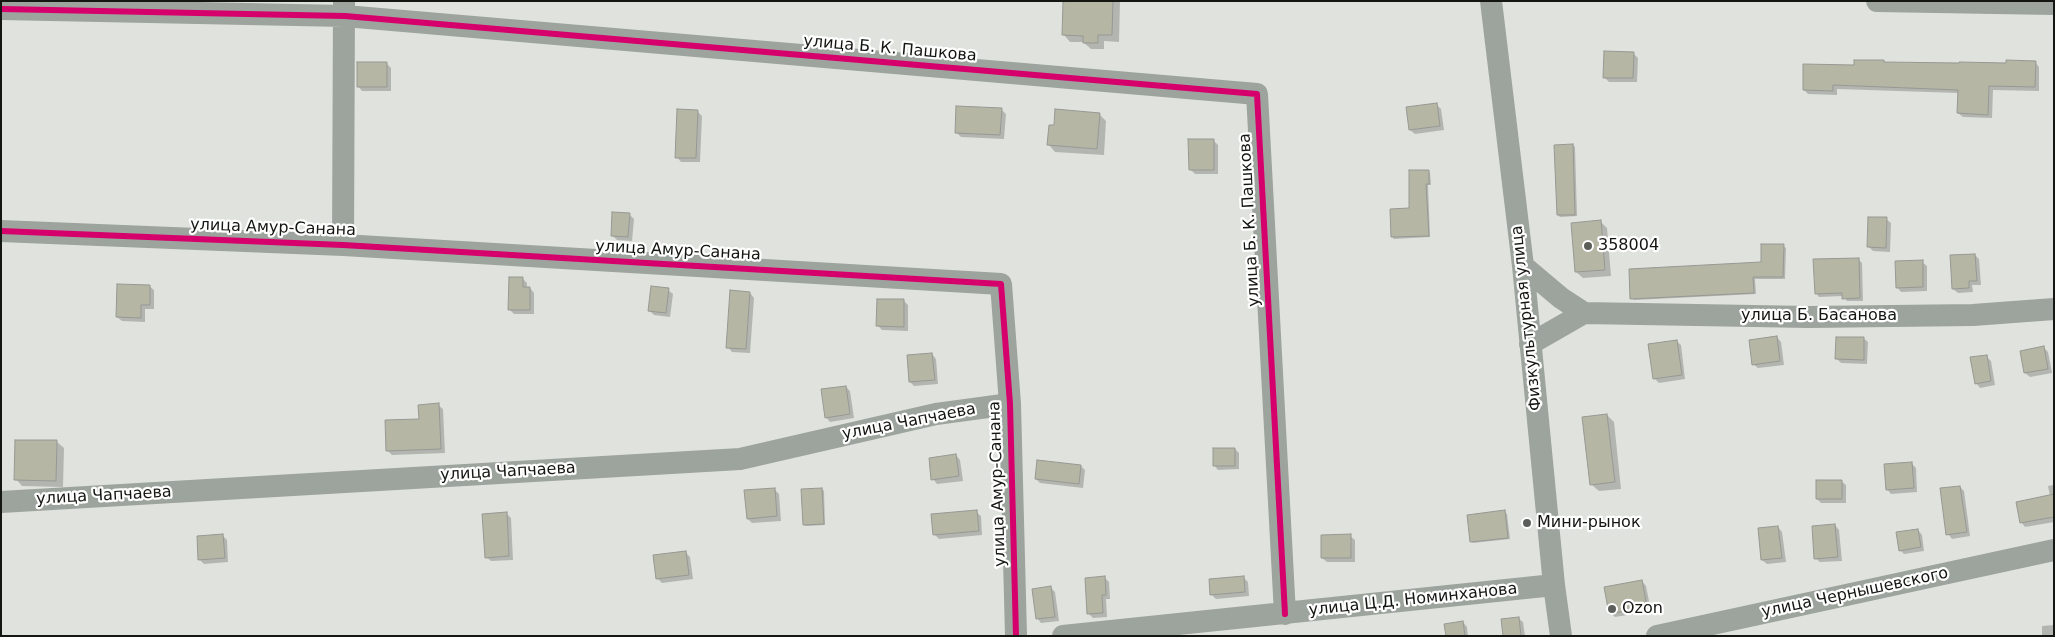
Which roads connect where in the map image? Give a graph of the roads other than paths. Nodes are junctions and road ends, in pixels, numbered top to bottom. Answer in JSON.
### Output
{"nodes":[{"id":1,"x":1492,"y":1,"type":"edge"},
{"id":2,"x":1877,"y":1,"type":"edge"},
{"id":3,"x":2054,"y":4,"type":"edge"},
{"id":4,"x":344,"y":8,"type":"edge"},
{"id":5,"x":1,"y":9,"type":"edge"},
{"id":6,"x":1,"y":231,"type":"edge"},
{"id":7,"x":343,"y":245,"type":"junction"},
{"id":8,"x":1523,"y":266,"type":"junction"},
{"id":9,"x":2054,"y":309,"type":"edge"},
{"id":10,"x":1584,"y":312,"type":"junction"},
{"id":11,"x":1530,"y":344,"type":"junction"},
{"id":12,"x":1010,"y":404,"type":"junction"},
{"id":13,"x":1,"y":502,"type":"edge"},
{"id":14,"x":2054,"y":550,"type":"edge"},
{"id":15,"x":1554,"y":585,"type":"junction"},
{"id":16,"x":1284,"y":614,"type":"junction"},
{"id":17,"x":1016,"y":636,"type":"edge"},
{"id":18,"x":1063,"y":636,"type":"edge"},
{"id":19,"x":1561,"y":636,"type":"edge"},
{"id":20,"x":1657,"y":636,"type":"edge"}],
"edges":[{"from":1,"to":8,"type":"street","name":"Физкультурная улица"},
{"from":2,"to":3,"type":"street"},
{"from":4,"to":5,"type":"street","name":"улица Б. К. Пашкова"},
{"from":4,"to":7,"type":"street"},
{"from":4,"to":16,"type":"street","name":"улица Б. К. Пашкова"},
{"from":6,"to":7,"type":"street","name":"улица Амур-Санана"},
{"from":7,"to":12,"type":"street","name":"улица Амур-Санана"},
{"from":8,"to":10,"type":"street"},
{"from":8,"to":11,"type":"street","name":"Физкультурная улица"},
{"from":9,"to":10,"type":"street","name":"улица Б. Басанова"},
{"from":10,"to":11,"type":"street"},
{"from":11,"to":15,"type":"street","name":"Физкультурная улица"},
{"from":12,"to":13,"type":"street","name":"улица Чапчаева"},
{"from":12,"to":17,"type":"street","name":"улица Амур-Санана"},
{"from":14,"to":20,"type":"street","name":"улица Чернышевского"},
{"from":15,"to":16,"type":"street","name":"улица Ц.Д. Номинханова"},
{"from":15,"to":19,"type":"street","name":"Физкультурная улица"},
{"from":16,"to":18,"type":"street","name":"улица Ц.Д. Номинханова"}]}
